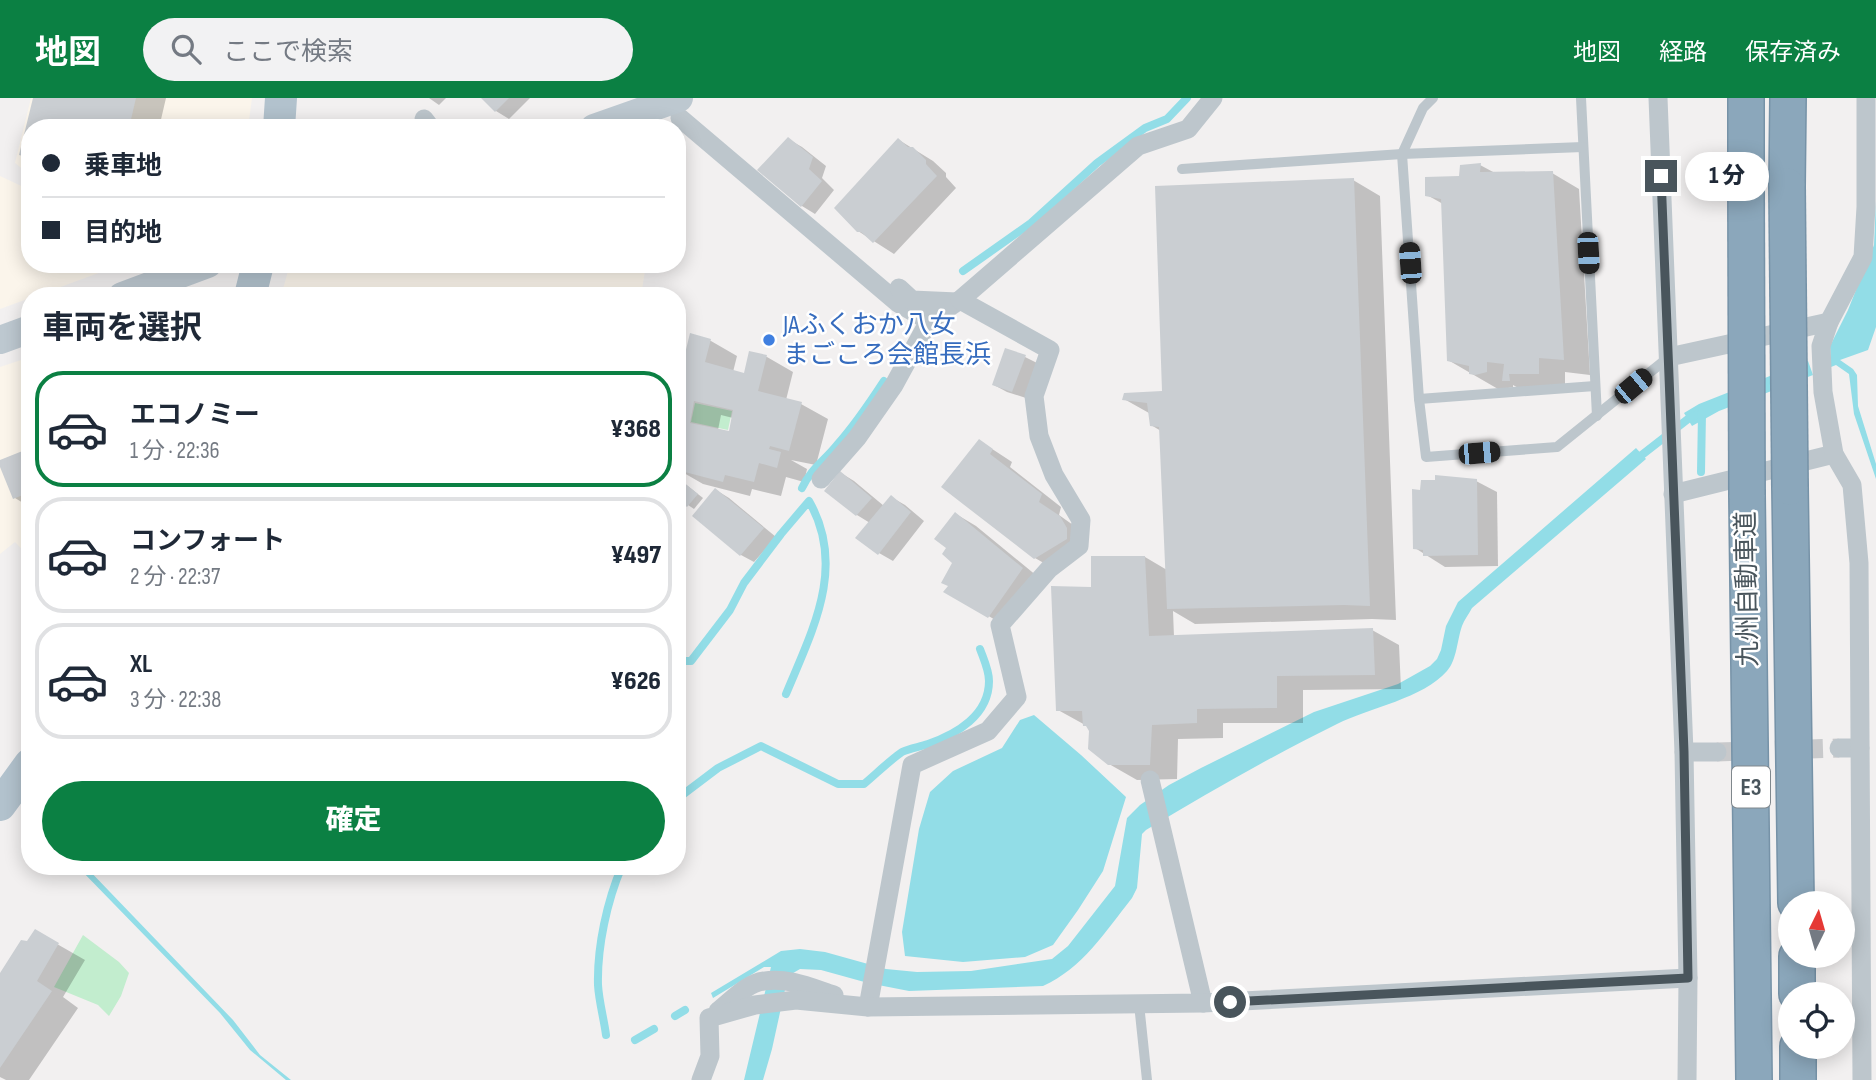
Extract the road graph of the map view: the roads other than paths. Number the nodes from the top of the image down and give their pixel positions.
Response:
1 (281, 98) edge
2 (1213, 98) edge
3 (1433, 98) edge
4 (1581, 98) edge
5 (1658, 98) edge
6 (1746, 98) edge
7 (1788, 98) edge
8 (1866, 98) edge
9 (680, 108) edge
10 (280, 119) edge
11 (633, 119) edge
12 (1583, 147) junction
13 (1402, 155) junction
14 (1182, 169) dead end
15 (866, 260) dead end
16 (184, 273) edge
17 (146, 287) edge
18 (958, 301) junction
19 (929, 321) junction
20 (1829, 322) junction
21 (21, 332) edge
22 (0, 340) edge
23 (1669, 356) junction
24 (1595, 386) junction
25 (1419, 399) junction
26 (1597, 416) junction
27 (1834, 454) junction
28 (821, 479) dead end
29 (1673, 494) junction
30 (1868, 563) edge
31 (1839, 748) tunnel mouth
32 (1860, 748) junction
33 (1684, 752) junction
34 (1717, 752) tunnel mouth
35 (21, 776) edge
36 (1151, 787) dead end
37 (0, 805) edge
38 (1796, 891) edge
39 (1688, 978) junction
40 (1203, 1003) junction
41 (1139, 1004) junction
42 (868, 1007) junction
43 (1798, 1059) edge
44 (701, 1080) edge
45 (1147, 1080) edge
46 (1687, 1080) edge
47 (1754, 1080) edge
48 (1798, 1080) edge
49 (1862, 1080) edge

1 - 10 main road
2 - 18 street
3 - 13 lane
4 - 12 lane
5 - 23 street
6 - 47 highway, 九州自動車道 / E3, bridge
7 - 38 highway, 九州自動車道 / E3, bridge
8 - 20 street
9 - 11 street
9 - 19 street
12 - 13 lane
12 - 24 lane
13 - 14 lane
13 - 25 lane
15 - 18 street
16 - 17 street
18 - 19 street
18 - 42 street
19 - 28 street
20 - 23 street
20 - 27 street
21 - 22 street
23 - 26 lane
23 - 29 street
24 - 25 lane
24 - 26 lane
25 - 26 lane
27 - 29 street
27 - 30 street
29 - 33 street
30 - 32 street
31 - 32 street
32 - 49 street
33 - 34 street
33 - 39 street
35 - 37 main road
36 - 40 street
39 - 40 street
39 - 46 street
40 - 41 street
41 - 42 street
41 - 45 lane
42 - 44 street
43 - 48 highway

